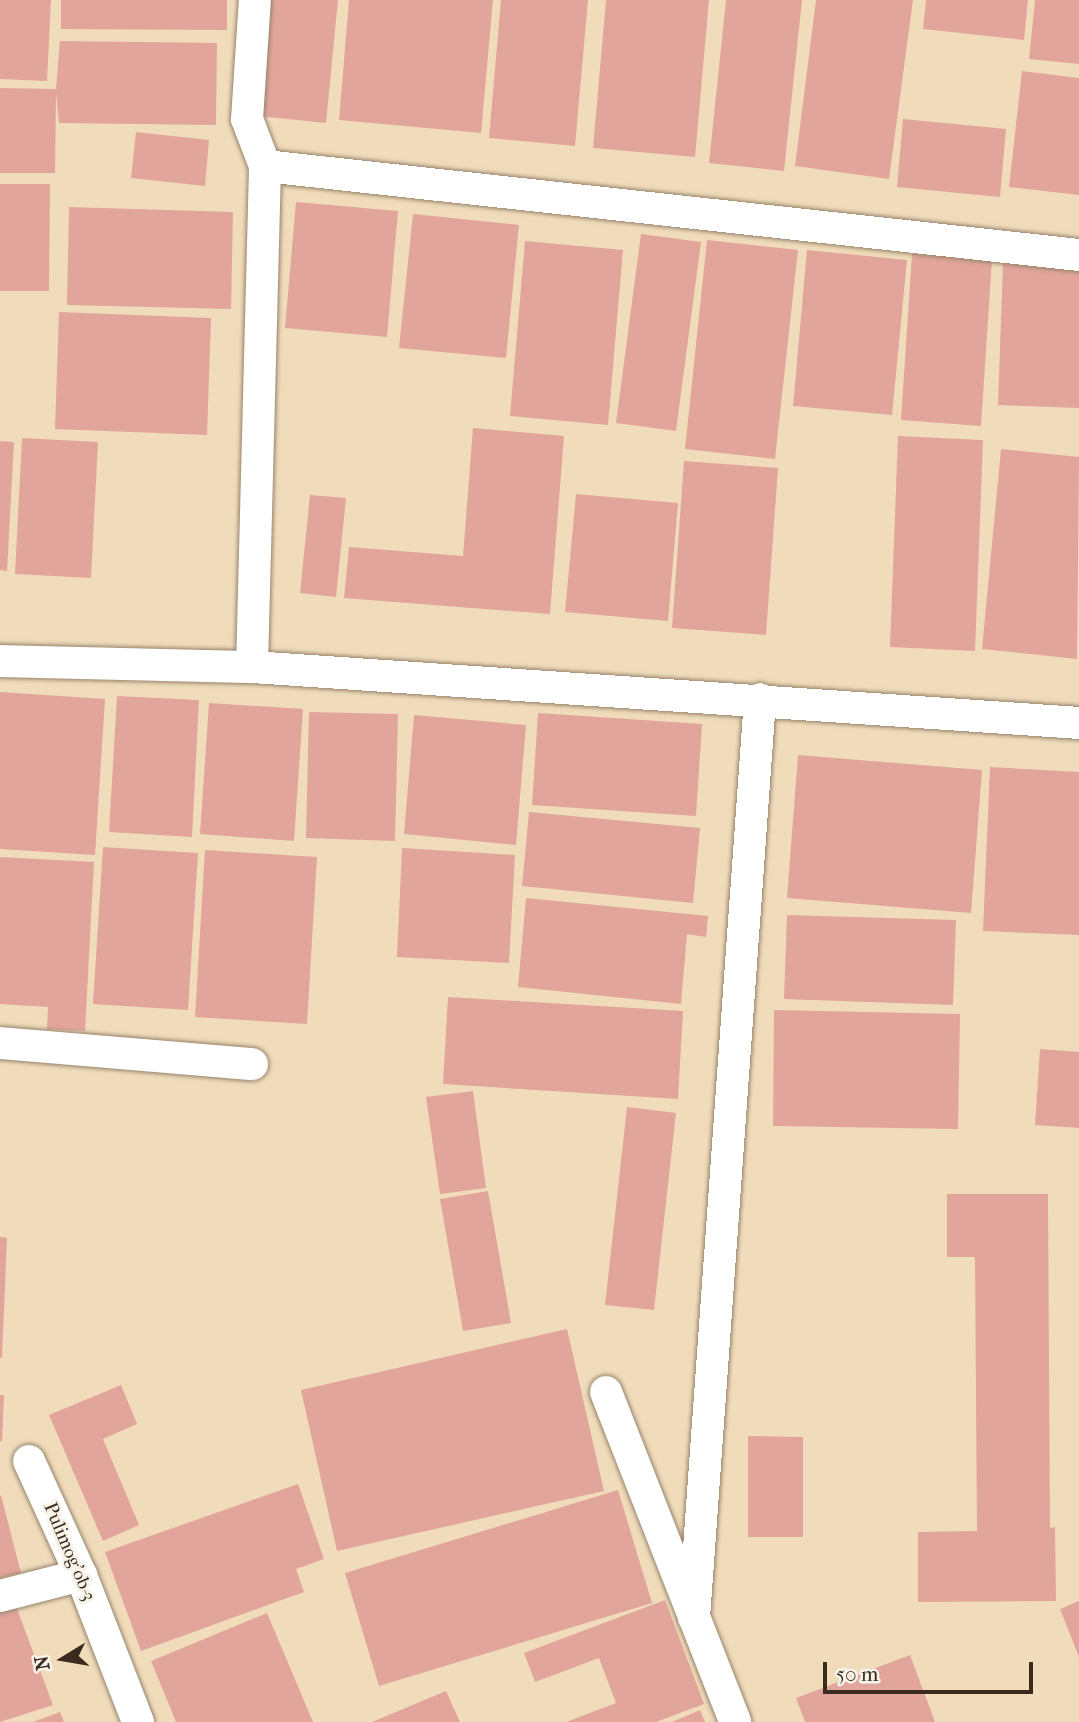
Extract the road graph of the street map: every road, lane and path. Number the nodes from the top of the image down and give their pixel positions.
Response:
1 (256, 0) edge
2 (265, 166) junction
3 (1079, 255) edge
4 (0, 660) edge
5 (252, 667) junction
6 (760, 699) junction
7 (1079, 723) edge
8 (0, 1043) edge
9 (252, 1064) dead end
10 (606, 1392) dead end
11 (29, 1461) dead end
12 (81, 1575) junction
13 (0, 1596) edge
14 (694, 1618) junction
15 (138, 1722) edge
16 (735, 1722) edge

1 - 2 street
2 - 3 street
2 - 5 street
4 - 5 street
5 - 6 street
6 - 7 street
6 - 14 street
8 - 9 street
10 - 14 street
11 - 12 street, Pulimog’ob-3
12 - 13 street
12 - 15 street, Pulimog’ob-3
14 - 16 street

